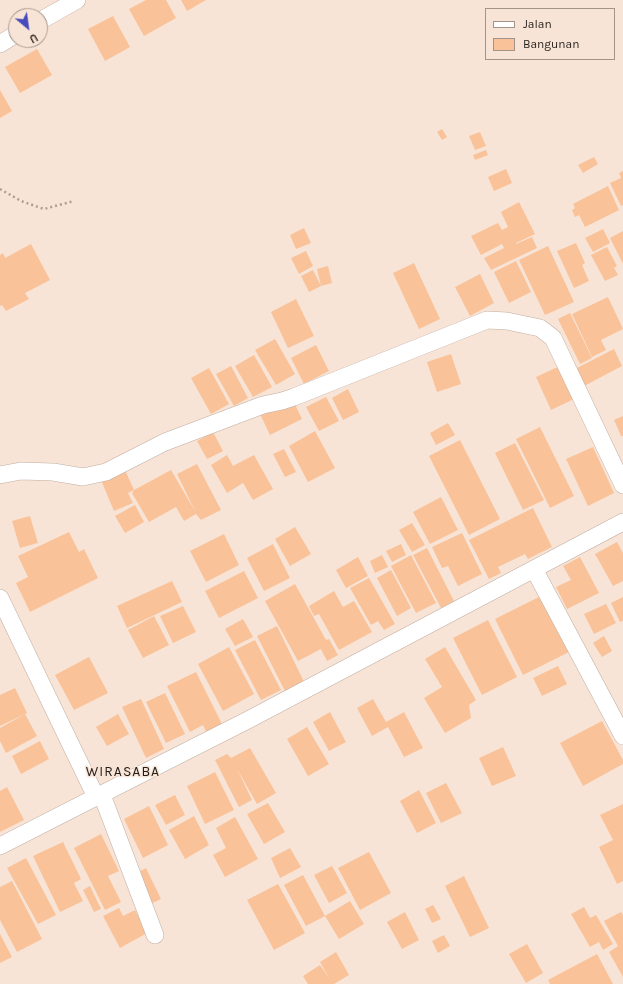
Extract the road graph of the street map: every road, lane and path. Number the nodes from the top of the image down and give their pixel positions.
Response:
1 (77, 0) edge
2 (48, 16) edge
3 (0, 189) edge
4 (74, 201) dead end
5 (0, 475) edge
6 (623, 486) edge
7 (623, 522) edge
8 (534, 569) junction
9 (0, 598) edge
10 (623, 736) edge
11 (99, 796) junction
12 (0, 846) edge
13 (155, 935) dead end

1 - 2 street
3 - 4 path
5 - 6 street
7 - 8 street
8 - 10 street
8 - 11 street
9 - 11 street
11 - 12 street
11 - 13 street

